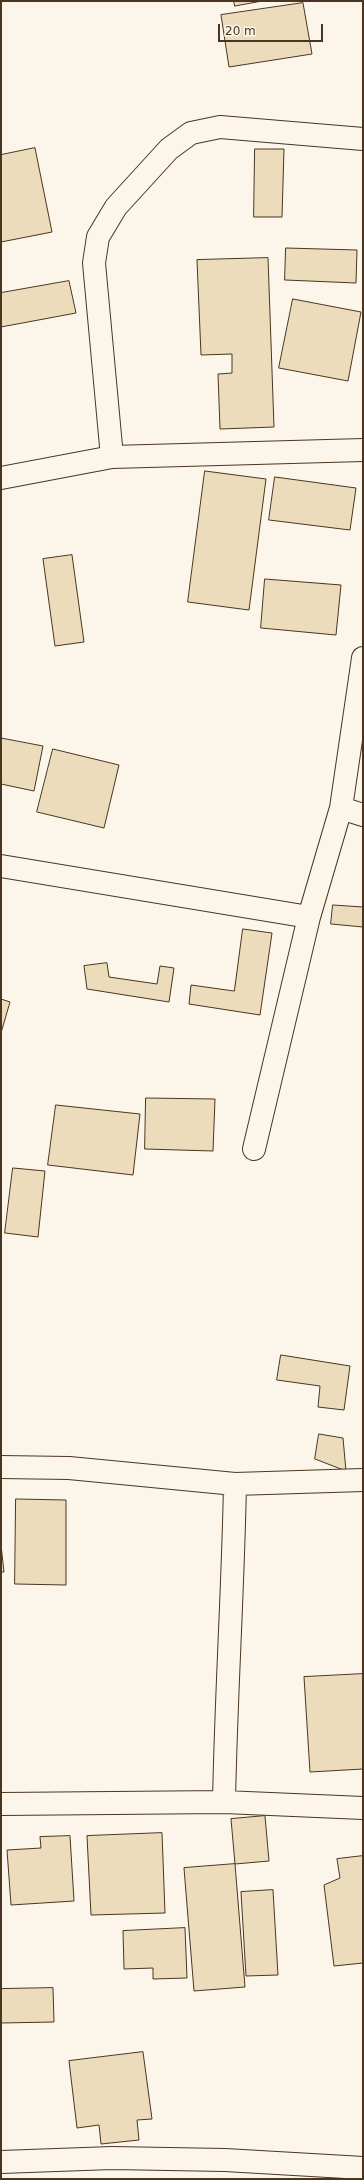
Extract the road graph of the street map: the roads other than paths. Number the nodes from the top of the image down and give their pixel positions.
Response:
1 (363, 139) edge
2 (363, 450) edge
3 (112, 458) junction
4 (1, 478) edge
5 (363, 658) edge
6 (341, 808) junction
7 (363, 815) edge
8 (1, 866) edge
9 (309, 917) junction
10 (254, 1149) dead end
11 (1, 1467) edge
12 (363, 1480) edge
13 (235, 1484) junction
14 (224, 1802) junction
15 (1, 1804) edge
16 (363, 1808) edge
17 (1, 2162) edge
18 (363, 2168) edge

1 - 3 street
2 - 3 street
3 - 4 street
5 - 6 street
6 - 7 street
6 - 9 street
8 - 9 street
9 - 10 street
11 - 13 street
12 - 13 street
13 - 14 street
14 - 15 street
14 - 16 street
17 - 18 street

